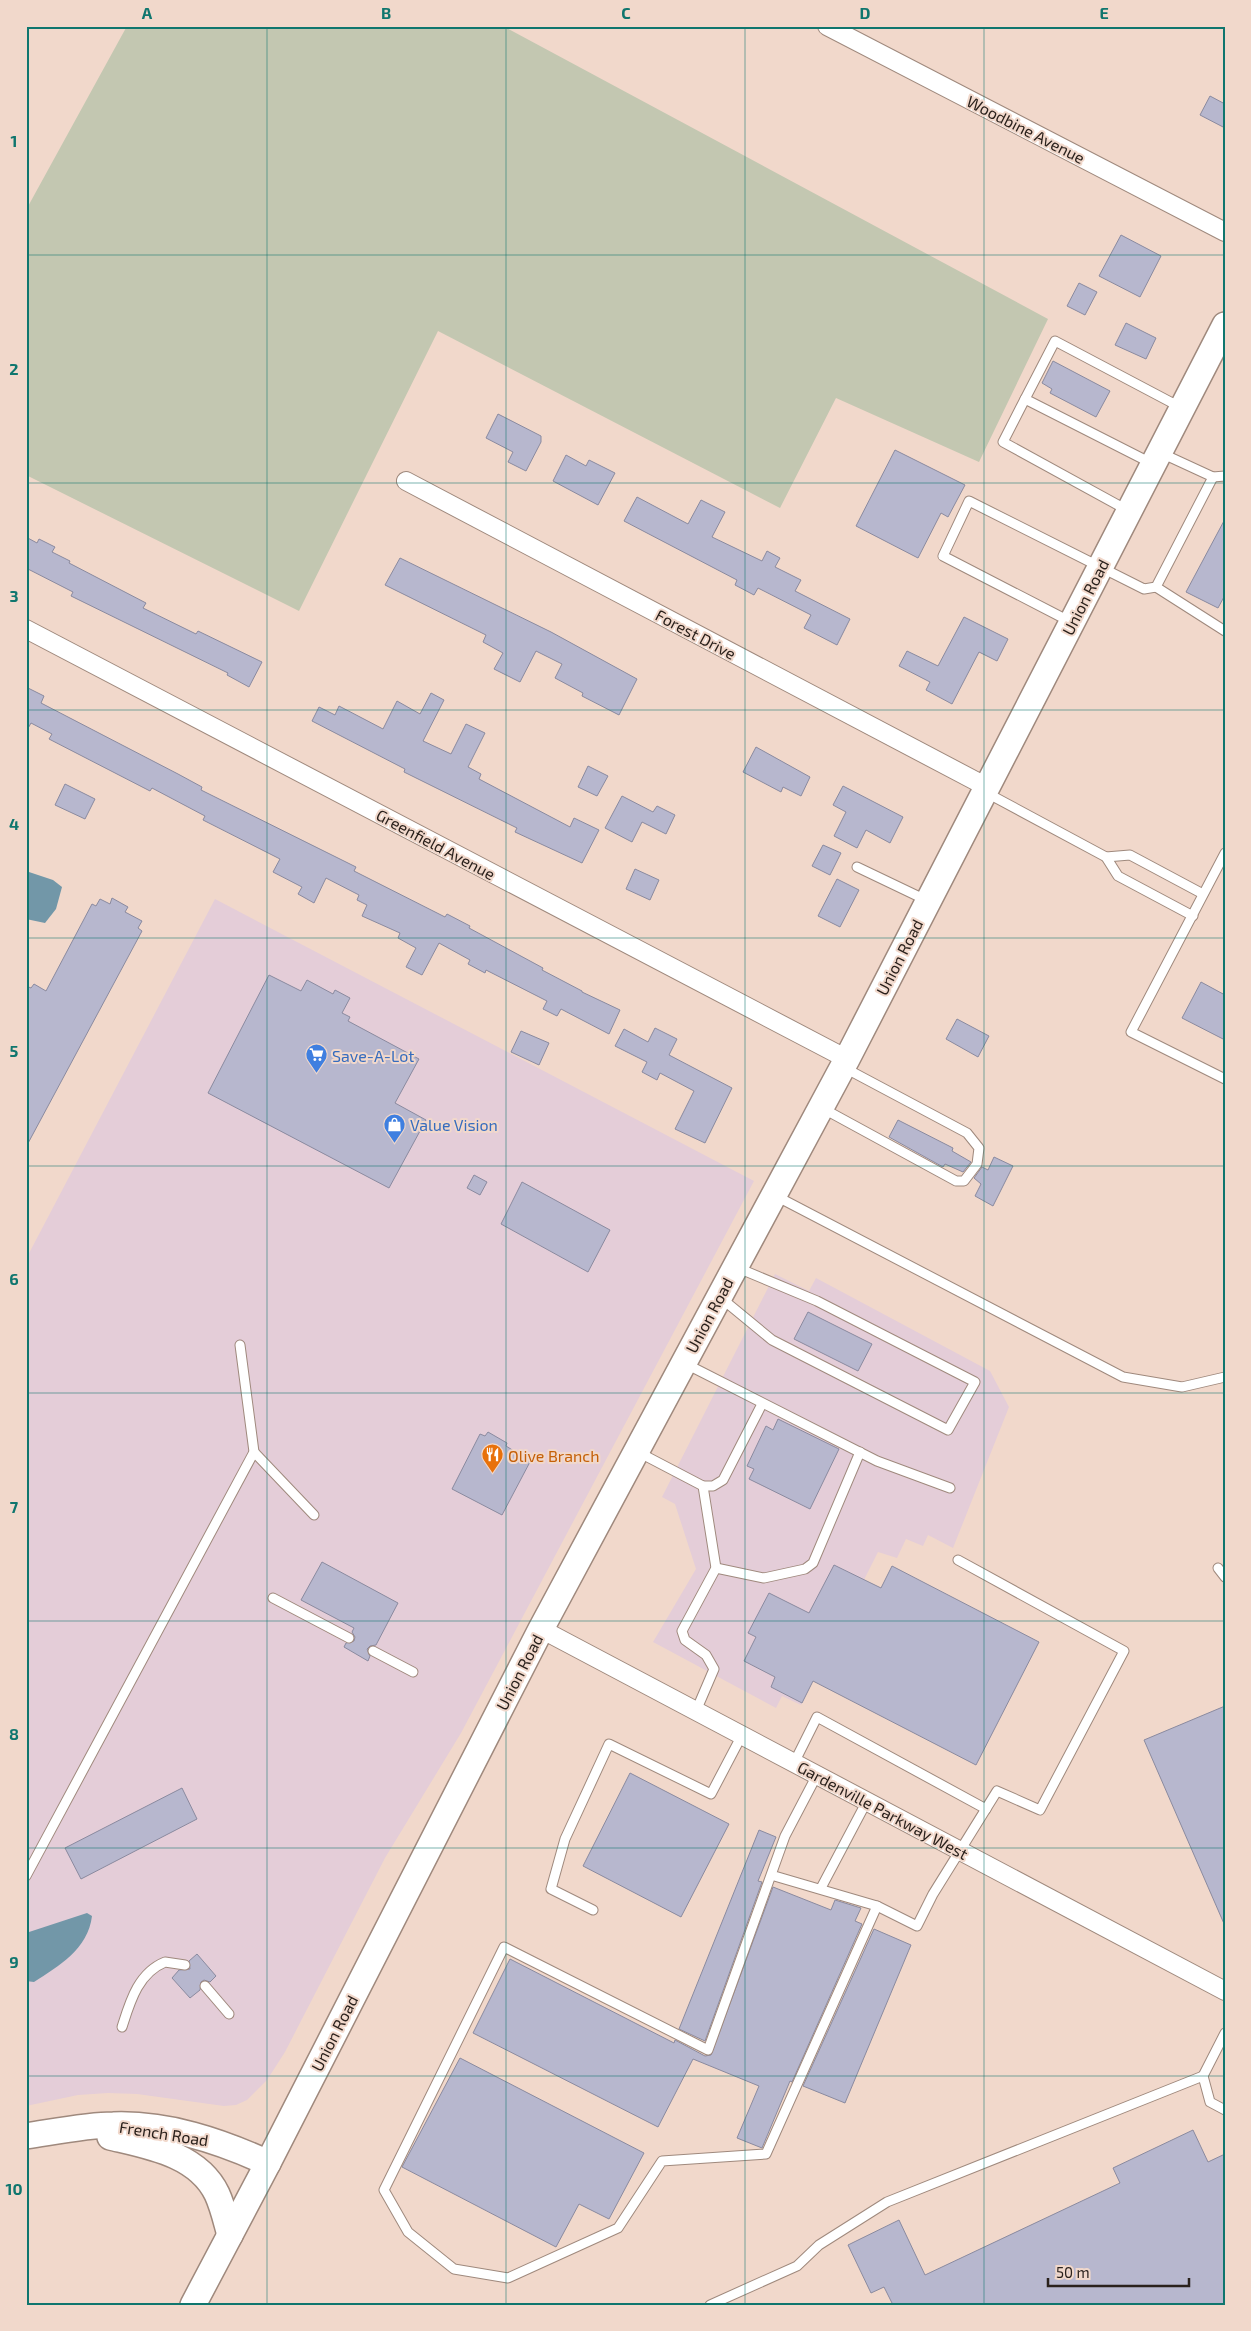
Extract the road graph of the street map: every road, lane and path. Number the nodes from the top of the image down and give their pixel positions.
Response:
1 (827, 26) edge
2 (1225, 232) edge
3 (1225, 325) edge
4 (1025, 399) junction
5 (1182, 408) junction
6 (1156, 458) junction
7 (1225, 476) edge
8 (1213, 477) junction
9 (406, 481) dead end
10 (1130, 511) junction
11 (1100, 567) junction
12 (1156, 587) junction
13 (1072, 623) junction
14 (26, 629) edge
15 (1225, 630) edge
16 (986, 789) junction
17 (1225, 853) edge
18 (1106, 857) junction
19 (857, 867) dead end
20 (1203, 894) junction
21 (928, 901) junction
22 (1192, 916) junction
23 (845, 1063) junction
24 (1225, 1079) edge
25 (822, 1108) junction
26 (774, 1195) junction
27 (735, 1267) junction
28 (719, 1297) junction
29 (240, 1345) dead end
30 (684, 1362) junction
31 (1225, 1377) edge
32 (762, 1404) junction
33 (636, 1451) junction
34 (254, 1452) junction
35 (860, 1452) junction
36 (703, 1486) junction
37 (950, 1488) dead end
38 (314, 1515) dead end
39 (958, 1560) dead end
40 (716, 1568) junction
41 (1218, 1568) dead end
42 (1225, 1577) edge
43 (273, 1598) dead end
44 (541, 1629) junction
45 (349, 1638) dead end
46 (373, 1651) dead end
47 (413, 1672) dead end
48 (696, 1711) junction
49 (742, 1735) junction
50 (794, 1763) junction
51 (817, 1775) junction
52 (867, 1802) junction
53 (986, 1809) junction
54 (960, 1850) junction
55 (771, 1875) junction
56 (26, 1876) edge
57 (822, 1888) junction
58 (877, 1906) junction
59 (593, 1910) dead end
60 (185, 1965) dead end
61 (205, 1986) dead end
62 (1225, 1991) edge
63 (230, 2014) dead end
64 (122, 2027) dead end
65 (1225, 2033) edge
66 (1203, 2076) junction
67 (1225, 2110) edge
68 (78, 2130) junction
69 (26, 2136) edge
70 (268, 2163) junction
71 (230, 2235) junction
72 (193, 2305) edge
73 (710, 2305) edge

1 - 2 street, Woodbine Avenue
3 - 5 main road, Union Road
4 - 5 lane
4 - 6 lane
4 - 10 lane
5 - 6 main road, Union Road
6 - 8 lane
6 - 10 main road, Union Road
7 - 8 lane
8 - 12 lane
9 - 16 street, Forest Drive
10 - 11 main road, Union Road
11 - 12 lane
11 - 13 main road, Union Road
11 - 13 lane
12 - 15 lane
13 - 16 main road, Union Road
14 - 23 street, Greenfield Avenue
16 - 18 lane
16 - 21 main road, Union Road
17 - 20 lane
18 - 20 lane
18 - 22 lane
19 - 21 lane
20 - 22 lane
21 - 23 main road, Union Road
22 - 24 lane
23 - 25 main road, Union Road
23 - 25 lane
25 - 26 main road, Union Road
26 - 27 main road, Union Road
26 - 31 lane
27 - 28 main road, Union Road
27 - 28 lane
28 - 30 main road, Union Road
29 - 34 lane
30 - 32 lane
30 - 33 main road, Union Road
32 - 35 lane
32 - 36 lane
33 - 36 lane
33 - 44 main road, Union Road
34 - 38 lane
34 - 56 lane
35 - 37 lane
35 - 40 lane
36 - 40 lane
39 - 53 lane
40 - 48 lane
41 - 42 lane
43 - 45 lane
44 - 48 street, Gardenville Parkway West
44 - 70 main road, Union Road
46 - 47 lane
48 - 49 street, Gardenville Parkway West
49 - 50 street, Gardenville Parkway West
49 - 59 lane
50 - 51 street, Gardenville Parkway West
50 - 53 lane
51 - 52 street, Gardenville Parkway West
51 - 55 lane
52 - 54 street, Gardenville Parkway West
52 - 57 lane
53 - 54 lane
54 - 58 lane
54 - 62 street, Gardenville Parkway West
55 - 57 lane
55 - 58 lane
57 - 58 lane
60 - 64 lane
61 - 63 lane
65 - 66 lane
66 - 67 lane
66 - 73 lane
68 - 69 main road, French Road
68 - 70 main road, French Road
68 - 71 main road
70 - 71 main road, Union Road
71 - 72 main road, Union Road

